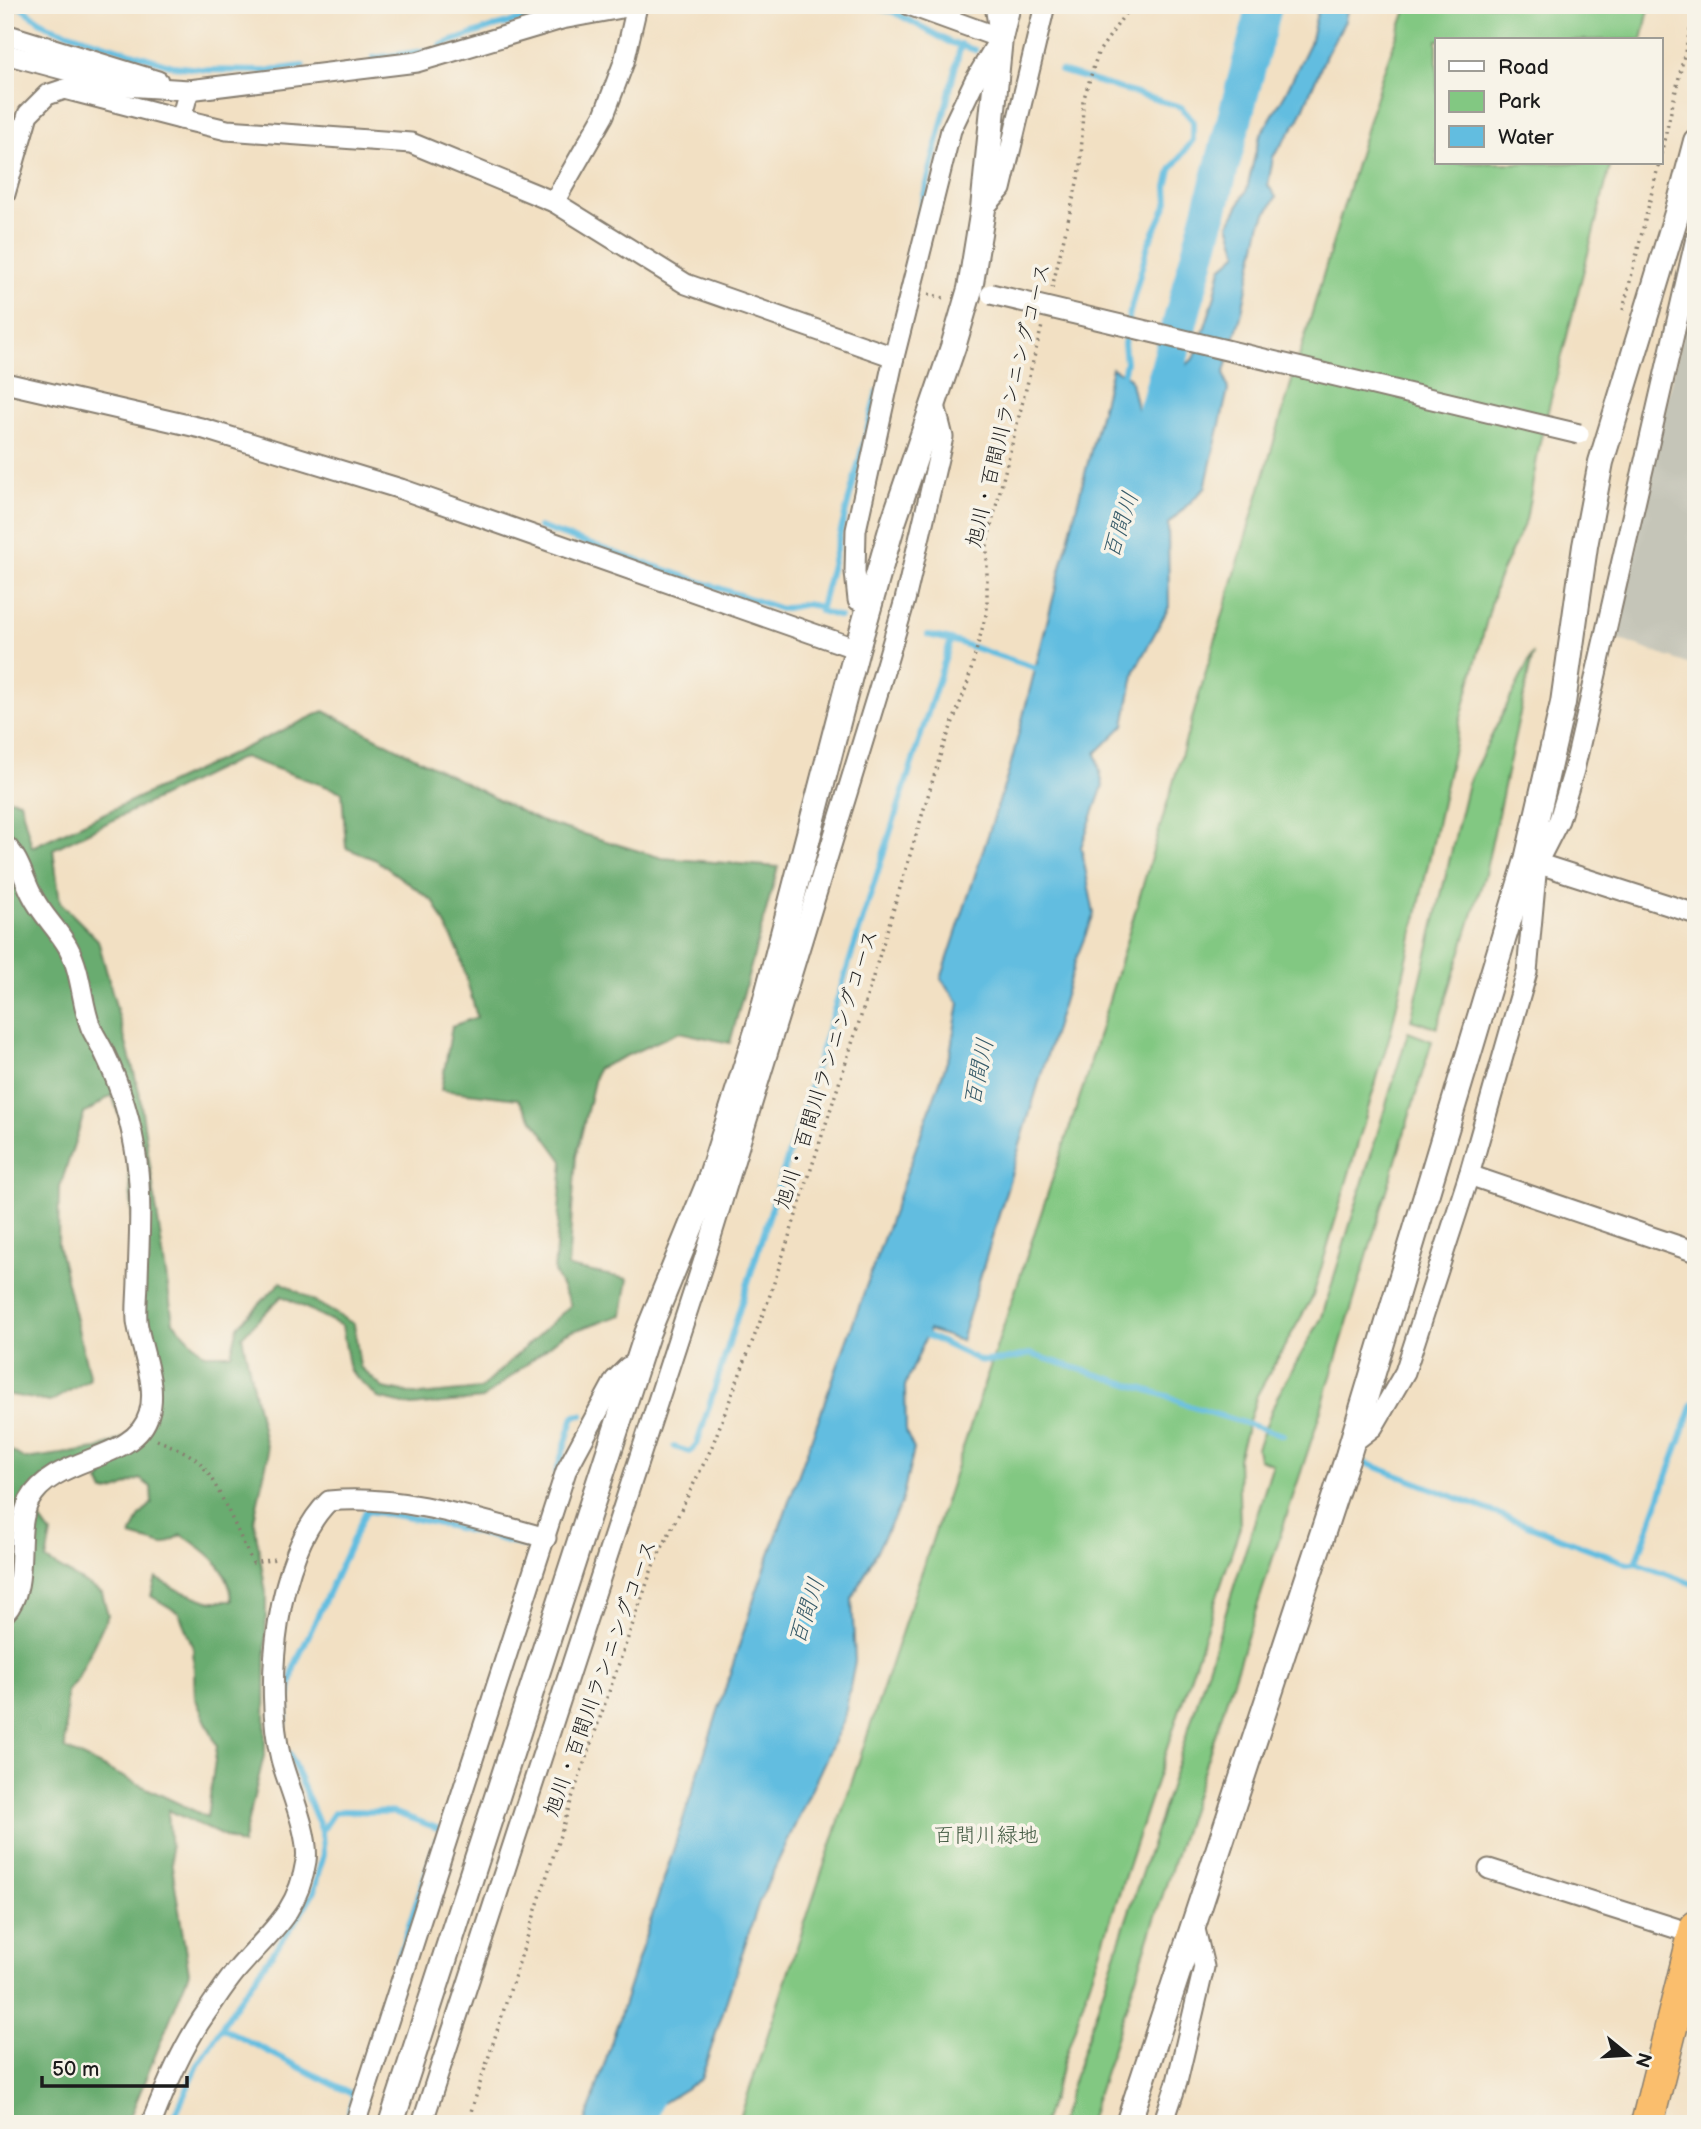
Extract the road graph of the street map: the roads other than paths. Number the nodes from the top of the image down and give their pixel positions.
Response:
1 (909, 5) edge
2 (995, 5) edge
3 (1008, 5) edge
4 (1045, 5) edge
5 (638, 6) edge
6 (5, 34) edge
7 (1000, 38) junction
8 (5, 54) edge
9 (190, 90) junction
10 (181, 119) junction
11 (1696, 141) edge
12 (5, 194) edge
13 (554, 202) junction
14 (983, 209) junction
15 (1696, 237) edge
16 (980, 291) junction
17 (888, 354) junction
18 (5, 383) edge
19 (934, 401) junction
20 (1606, 442) junction
21 (871, 604) junction
22 (857, 649) junction
23 (5, 845) edge
24 (1532, 862) junction
25 (1696, 914) edge
26 (1469, 1175) junction
27 (1696, 1252) edge
28 (638, 1362) junction
29 (1351, 1444) junction
30 (539, 1536) junction
31 (5, 1613) edge
32 (1489, 1869) dead end
33 (1194, 1925) junction
34 (1695, 1932) edge
35 (151, 2124) edge
36 (355, 2124) edge
37 (391, 2124) edge
38 (422, 2124) edge
39 (1128, 2124) edge
40 (1163, 2124) edge
41 (1647, 2124) edge

1 - 7 street
2 - 7 street
3 - 7 street
4 - 14 street
5 - 9 street
5 - 13 street
6 - 9 street
7 - 14 street
7 - 17 street
8 - 9 street
9 - 10 street
10 - 12 street
10 - 13 street
11 - 20 street
13 - 17 street
14 - 16 street
15 - 24 street
16 - 19 street
16 - 20 street, bridge
17 - 21 street
18 - 22 street
19 - 21 street
19 - 38 street
20 - 24 street
21 - 22 street
22 - 28 street
23 - 31 street
24 - 25 street
24 - 26 street
24 - 29 street
26 - 27 street
26 - 29 street
28 - 30 street
28 - 37 street
29 - 33 street
30 - 35 street
30 - 36 street
32 - 34 street
33 - 39 street
33 - 40 street
34 - 41 highway

